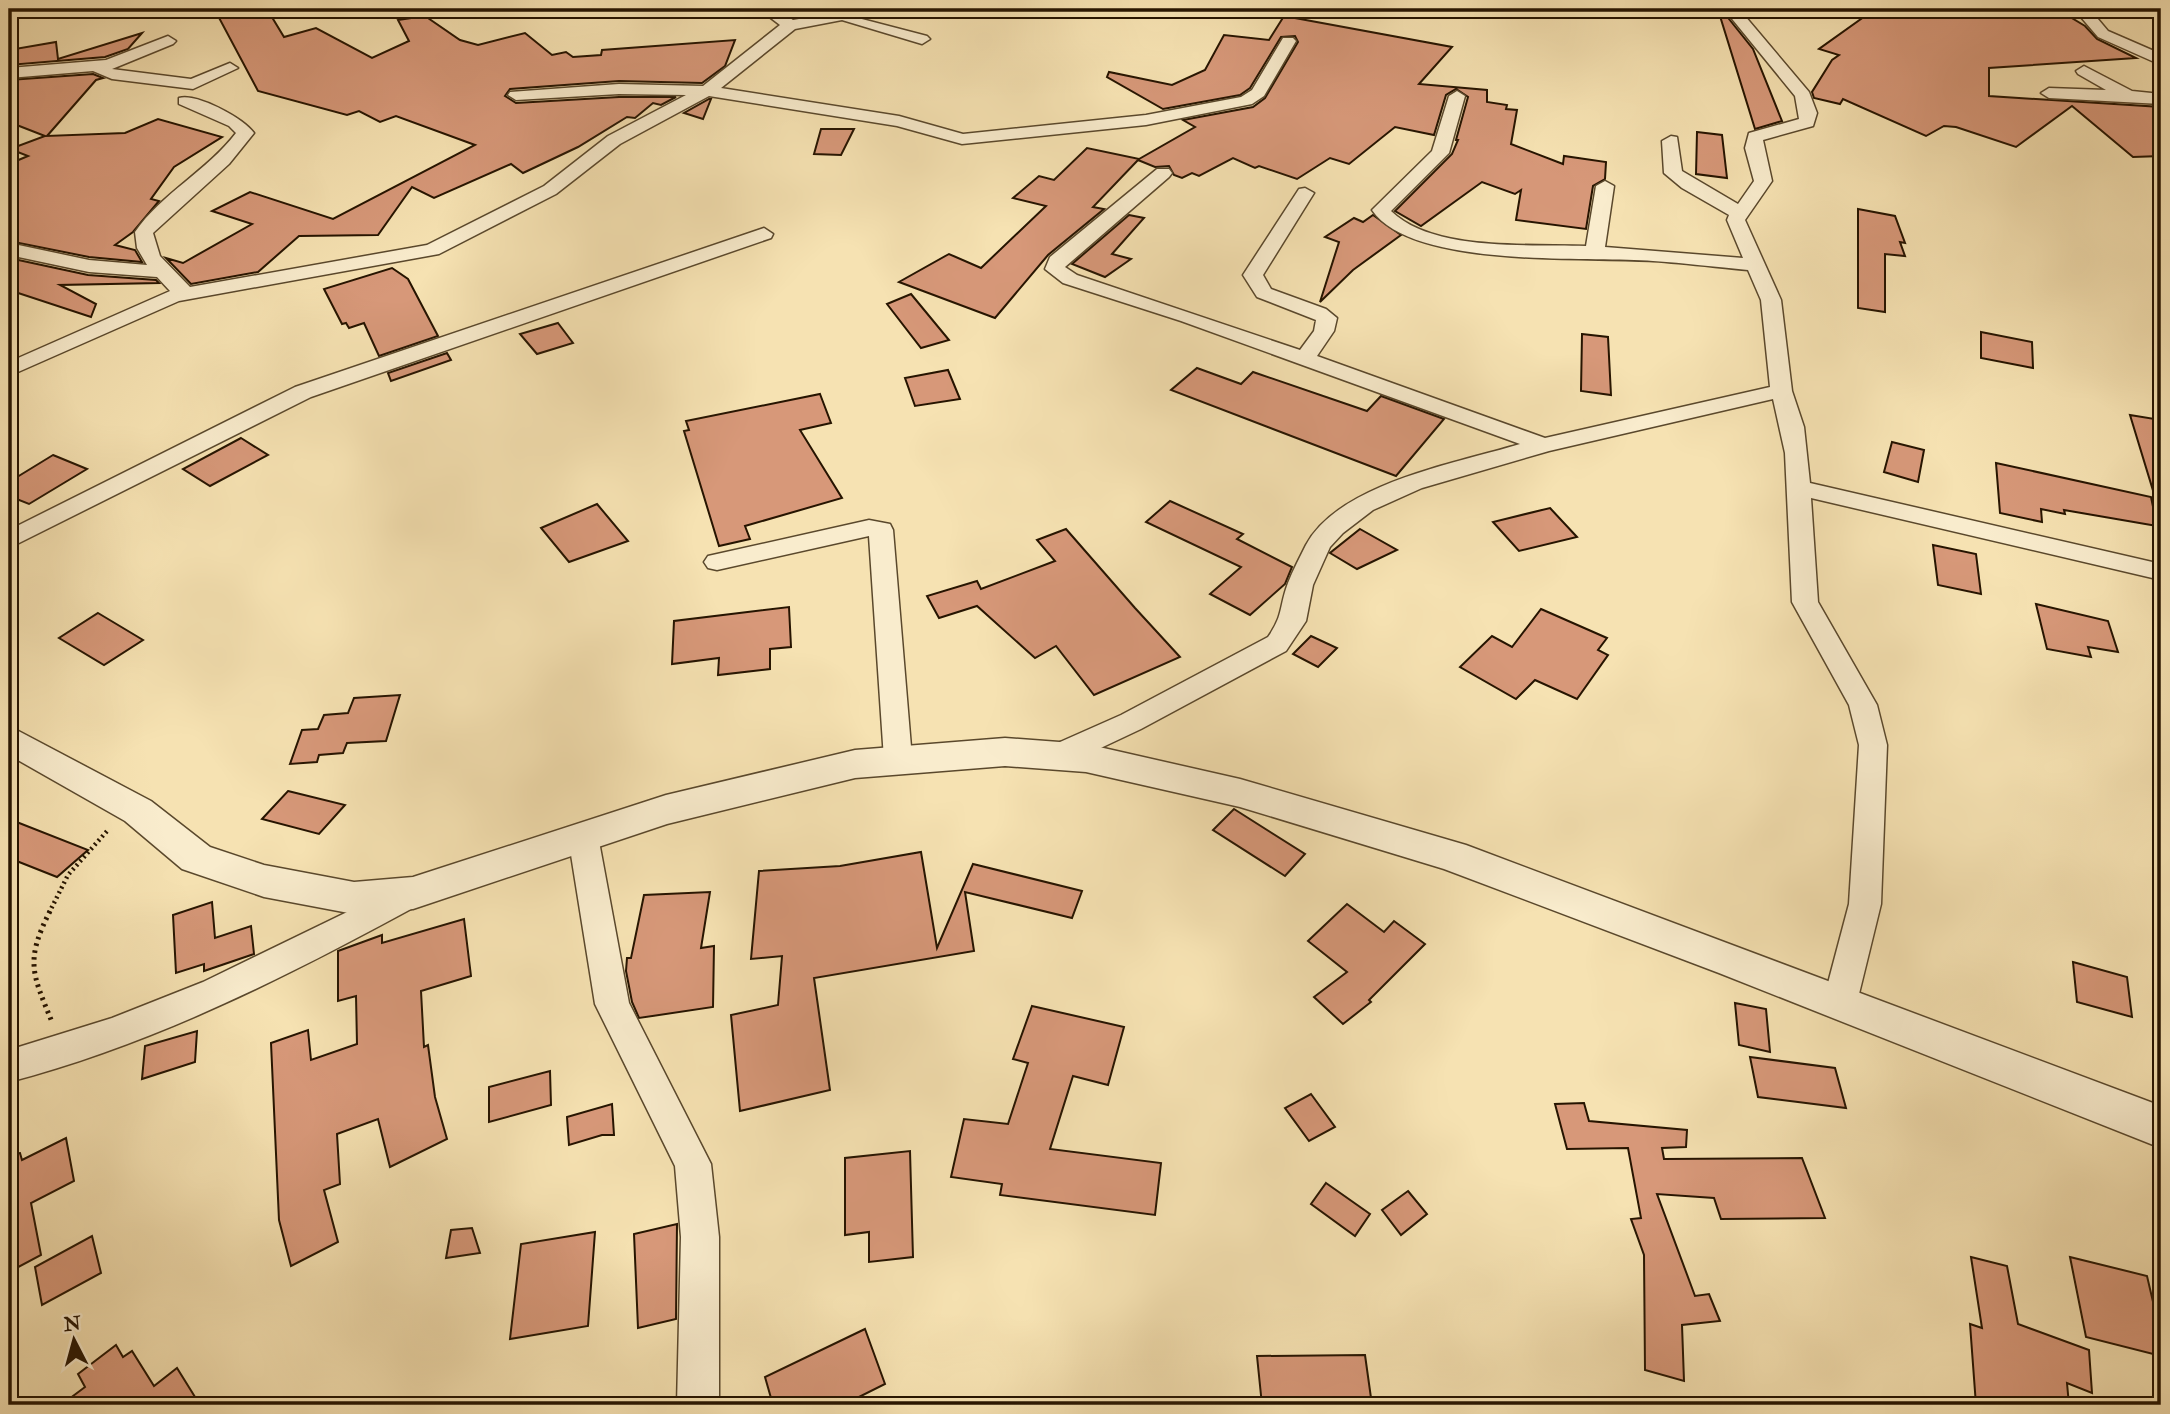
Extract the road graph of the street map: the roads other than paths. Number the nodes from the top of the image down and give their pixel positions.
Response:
1 (766, 9) edge
2 (882, 9) edge
3 (1731, 9) edge
4 (2081, 9) edge
5 (2096, 9) edge
6 (2161, 13) edge
7 (833, 18) junction
8 (790, 25) junction
9 (922, 39) dead end
10 (168, 41) dead end
11 (1288, 41) dead end
12 (2161, 60) edge
13 (104, 66) junction
14 (230, 68) dead end
15 (2084, 71) dead end
16 (9, 73) edge
17 (706, 91) junction
18 (2049, 93) dead end
19 (516, 95) dead end
20 (1457, 96) dead end
21 (2128, 96) junction
22 (2161, 99) edge
23 (185, 101) dead end
24 (1671, 141) dead end
25 (1163, 173) dead end
26 (1605, 186) dead end
27 (1304, 193) dead end
28 (1738, 214) junction
29 (764, 234) dead end
30 (9, 249) edge
31 (1595, 251) junction
32 (1756, 265) junction
33 (164, 272) junction
34 (184, 293) junction
35 (1304, 359) junction
36 (9, 370) edge
37 (1781, 391) junction
38 (1543, 445) junction
39 (1800, 488) junction
40 (9, 540) edge
41 (717, 562) dead end
42 (2161, 572) edge
43 (9, 738) edge
44 (1061, 754) junction
45 (898, 760) junction
46 (583, 836) junction
47 (413, 893) junction
48 (1840, 1002) junction
49 (9, 1066) edge
50 (2161, 1127) edge
51 (698, 1405) edge

1 - 8 street
2 - 7 street
3 - 28 street
4 - 12 street
5 - 6 street
7 - 8 street
7 - 9 street
8 - 17 street
10 - 13 street
11 - 17 street
13 - 14 street
13 - 16 street
15 - 21 street
17 - 19 street
17 - 34 street
18 - 21 street
20 - 31 street
21 - 22 street
23 - 33 street
24 - 28 street
25 - 35 street
26 - 31 street
27 - 35 street
28 - 32 street
29 - 40 street
30 - 33 street
31 - 32 street
32 - 37 street
33 - 34 street
34 - 36 street
35 - 38 street
37 - 38 street
37 - 39 street
38 - 44 street
39 - 42 street
39 - 48 street
41 - 45 street
43 - 47 street
44 - 45 street
44 - 48 street
45 - 46 street
46 - 47 street
46 - 51 street
47 - 49 street
48 - 50 street

